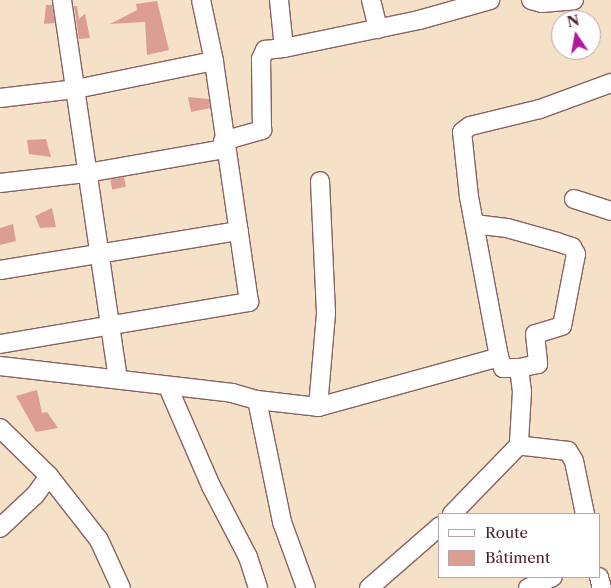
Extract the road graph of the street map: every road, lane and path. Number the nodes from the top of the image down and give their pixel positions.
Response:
1 (62, 0) edge
2 (201, 0) edge
3 (279, 0) edge
4 (371, 0) edge
5 (490, 0) edge
6 (531, 0) edge
7 (574, 0) edge
8 (449, 6) edge
9 (378, 30) junction
10 (284, 48) junction
11 (214, 61) junction
12 (611, 83) edge
13 (76, 89) junction
14 (0, 98) edge
15 (224, 145) junction
16 (87, 173) junction
17 (320, 181) dead end
18 (0, 183) edge
19 (574, 199) dead end
20 (611, 211) edge
21 (474, 224) junction
22 (239, 231) junction
23 (100, 255) junction
24 (0, 270) edge
25 (109, 325) junction
26 (0, 344) edge
27 (499, 357) junction
28 (0, 366) edge
29 (519, 368) junction
30 (118, 378) junction
31 (168, 387) junction
32 (257, 400) junction
33 (318, 407) junction
34 (0, 428) edge
35 (520, 444) junction
36 (48, 476) junction
37 (453, 513) edge
38 (585, 513) edge
39 (0, 528) edge
40 (438, 528) edge
41 (551, 578) edge
42 (121, 588) edge
43 (258, 588) edge
44 (306, 588) edge
45 (369, 588) edge
46 (528, 588) edge

1 - 13 street
2 - 11 street
3 - 10 street
4 - 9 street
5 - 8 street
6 - 7 street
8 - 9 street
9 - 10 street
10 - 15 street
11 - 13 street
11 - 15 street
12 - 21 street
13 - 14 street
13 - 16 street
15 - 16 street
15 - 22 street
16 - 18 street
16 - 23 street
17 - 33 street
19 - 20 street
21 - 27 street
21 - 29 street
22 - 23 street
22 - 25 street
23 - 24 street
23 - 25 street
25 - 26 street
25 - 30 street
27 - 29 street
27 - 33 street
28 - 30 street
29 - 35 street
30 - 31 street
31 - 32 street
31 - 43 street
32 - 33 street
32 - 44 street
34 - 36 street
35 - 37 street
35 - 38 street
36 - 39 street
36 - 42 street
40 - 45 street
41 - 46 street

